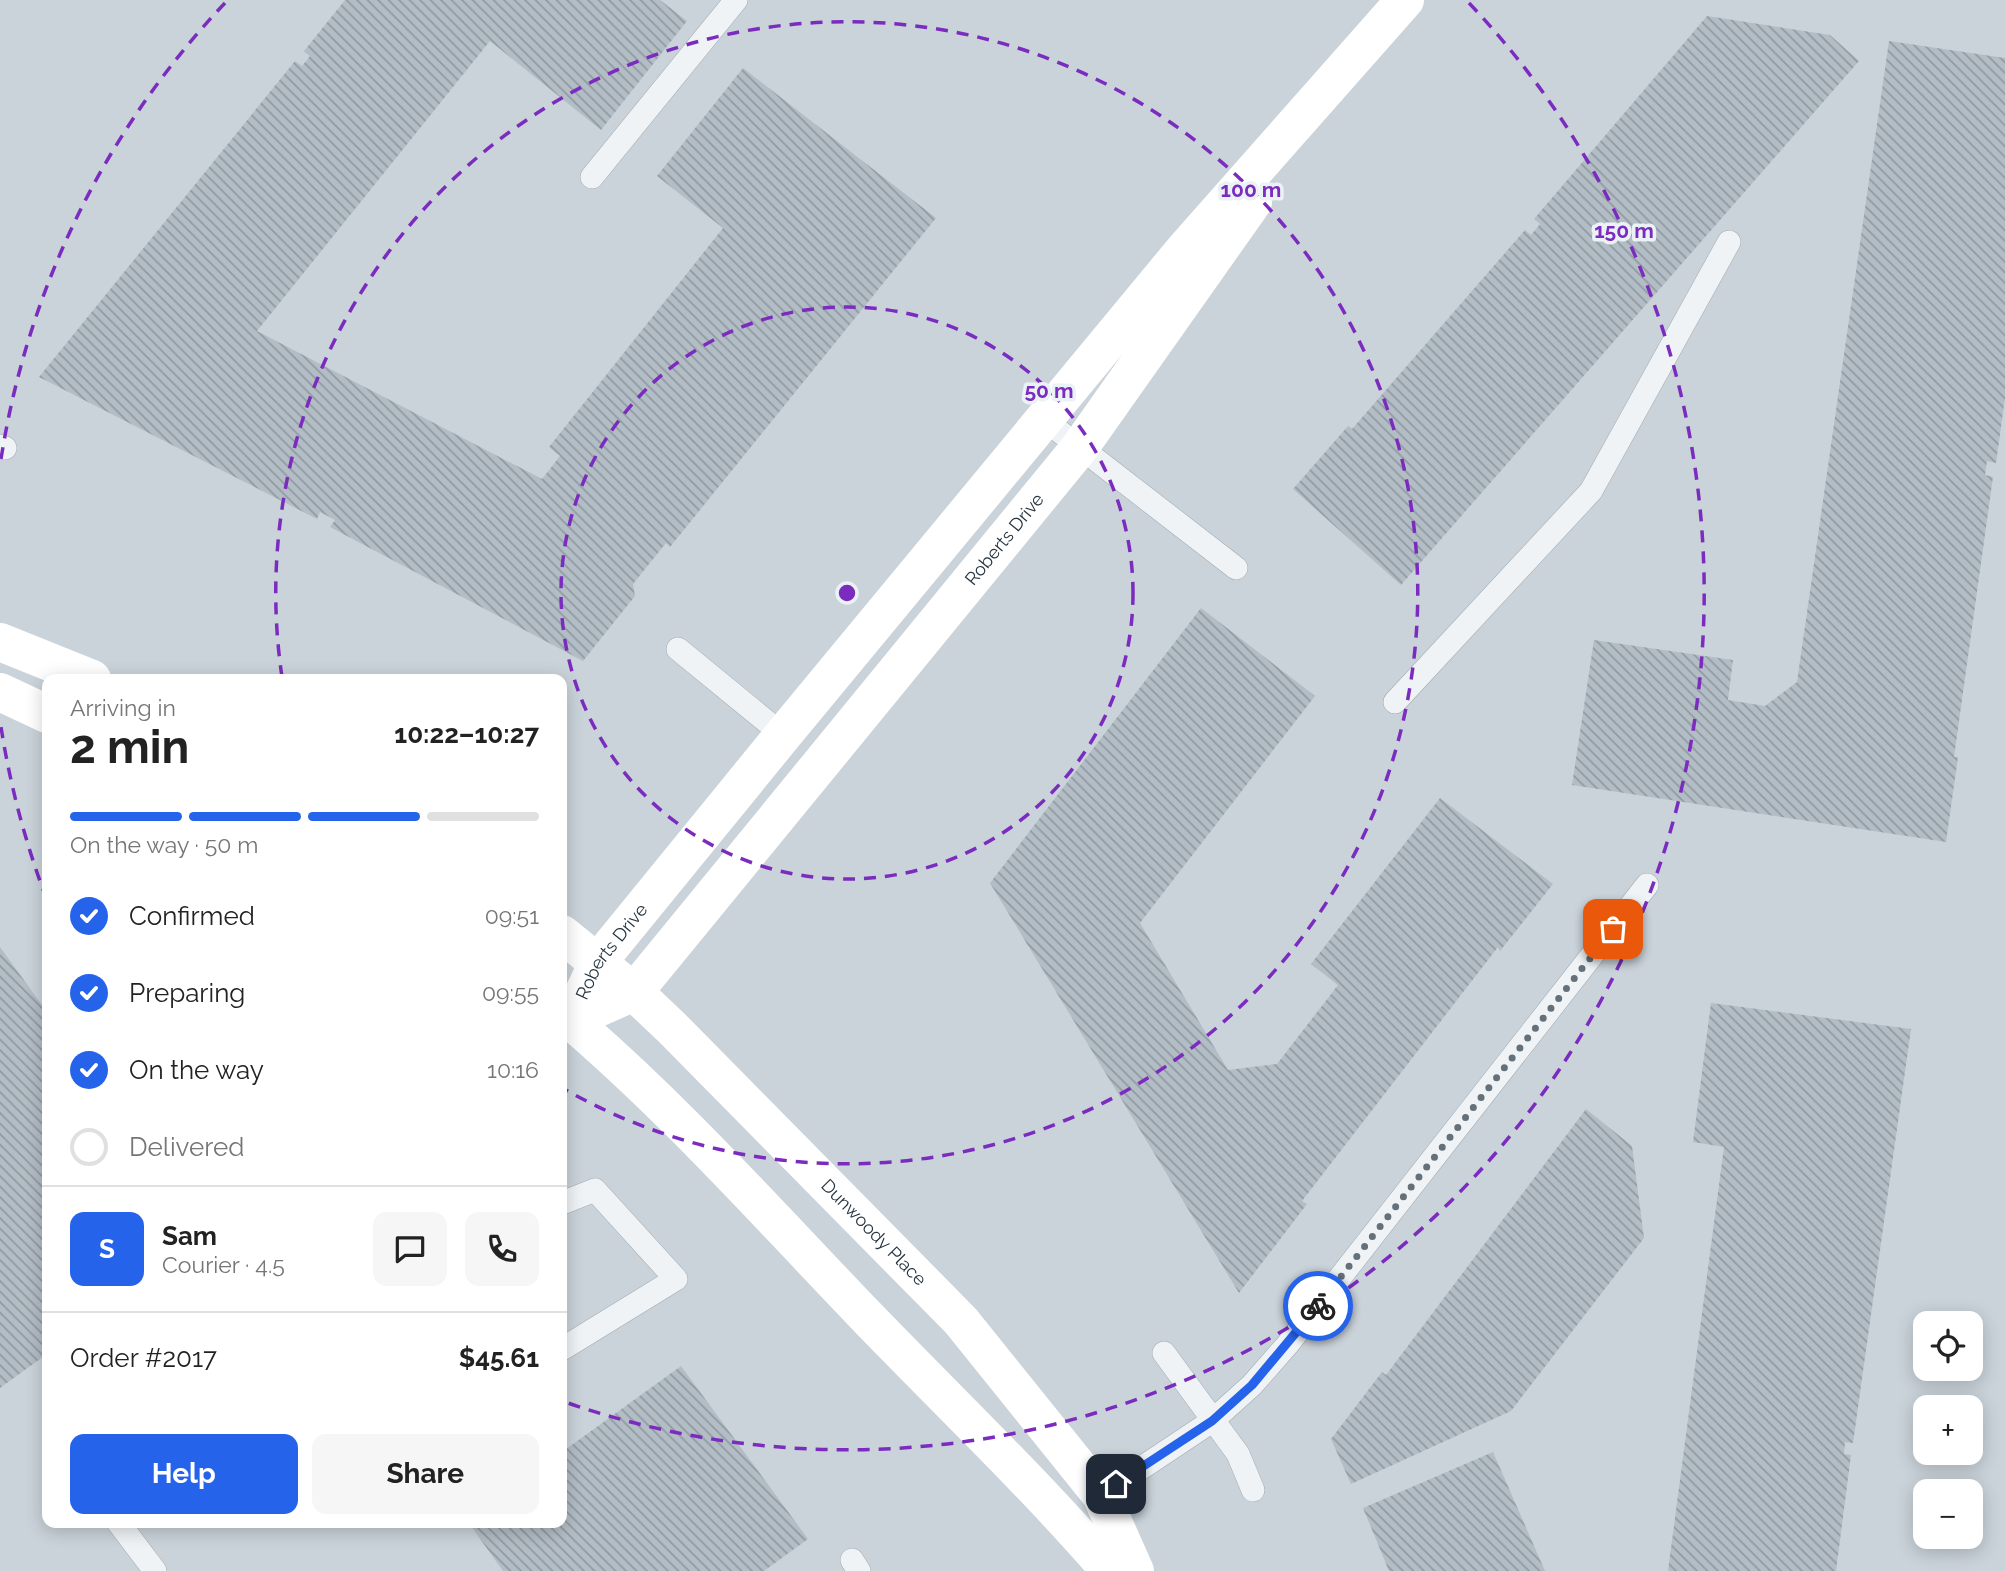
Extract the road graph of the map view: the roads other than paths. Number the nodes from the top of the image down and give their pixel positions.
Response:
1 (736, 0) edge
2 (1405, 0) edge
3 (1326, 93) junction
4 (592, 177) dead end
5 (1729, 242) dead end
6 (1046, 421) junction
7 (1080, 447) junction
8 (1236, 568) dead end
9 (0, 642) edge
10 (678, 649) dead end
11 (80, 674) edge
12 (0, 692) edge
13 (1395, 702) dead end
14 (42, 712) edge
15 (783, 735) junction
16 (1647, 885) dead end
17 (567, 938) edge
18 (598, 962) junction
19 (634, 992) junction
20 (567, 1016) edge
21 (567, 1019) edge
22 (567, 1022) edge
23 (567, 1201) edge
24 (567, 1346) edge
25 (1164, 1353) dead end
26 (1212, 1421) junction
27 (1253, 1490) dead end
28 (1101, 1495) junction
29 (123, 1528) edge
30 (155, 1571) edge
31 (1110, 1571) edge
32 (1135, 1571) edge

1 - 4 lane
2 - 3 street, Roberts Drive
3 - 6 street, Roberts Drive
3 - 7 street, Roberts Drive
5 - 13 lane
6 - 7 lane
6 - 15 street, Roberts Drive
7 - 8 lane
7 - 19 street, Roberts Drive
9 - 11 street
10 - 15 lane
12 - 14 street
15 - 18 street, Roberts Drive
16 - 26 lane
17 - 18 street, Dunwoody Place
18 - 19 street, Dunwoody Place
18 - 20 street, Roberts Drive
19 - 21 street, Roberts Drive
19 - 28 street, Dunwoody Place
22 - 31 street
23 - 24 lane
25 - 26 lane
26 - 27 lane
26 - 28 lane
28 - 32 street, Dunwoody Place
29 - 30 lane

